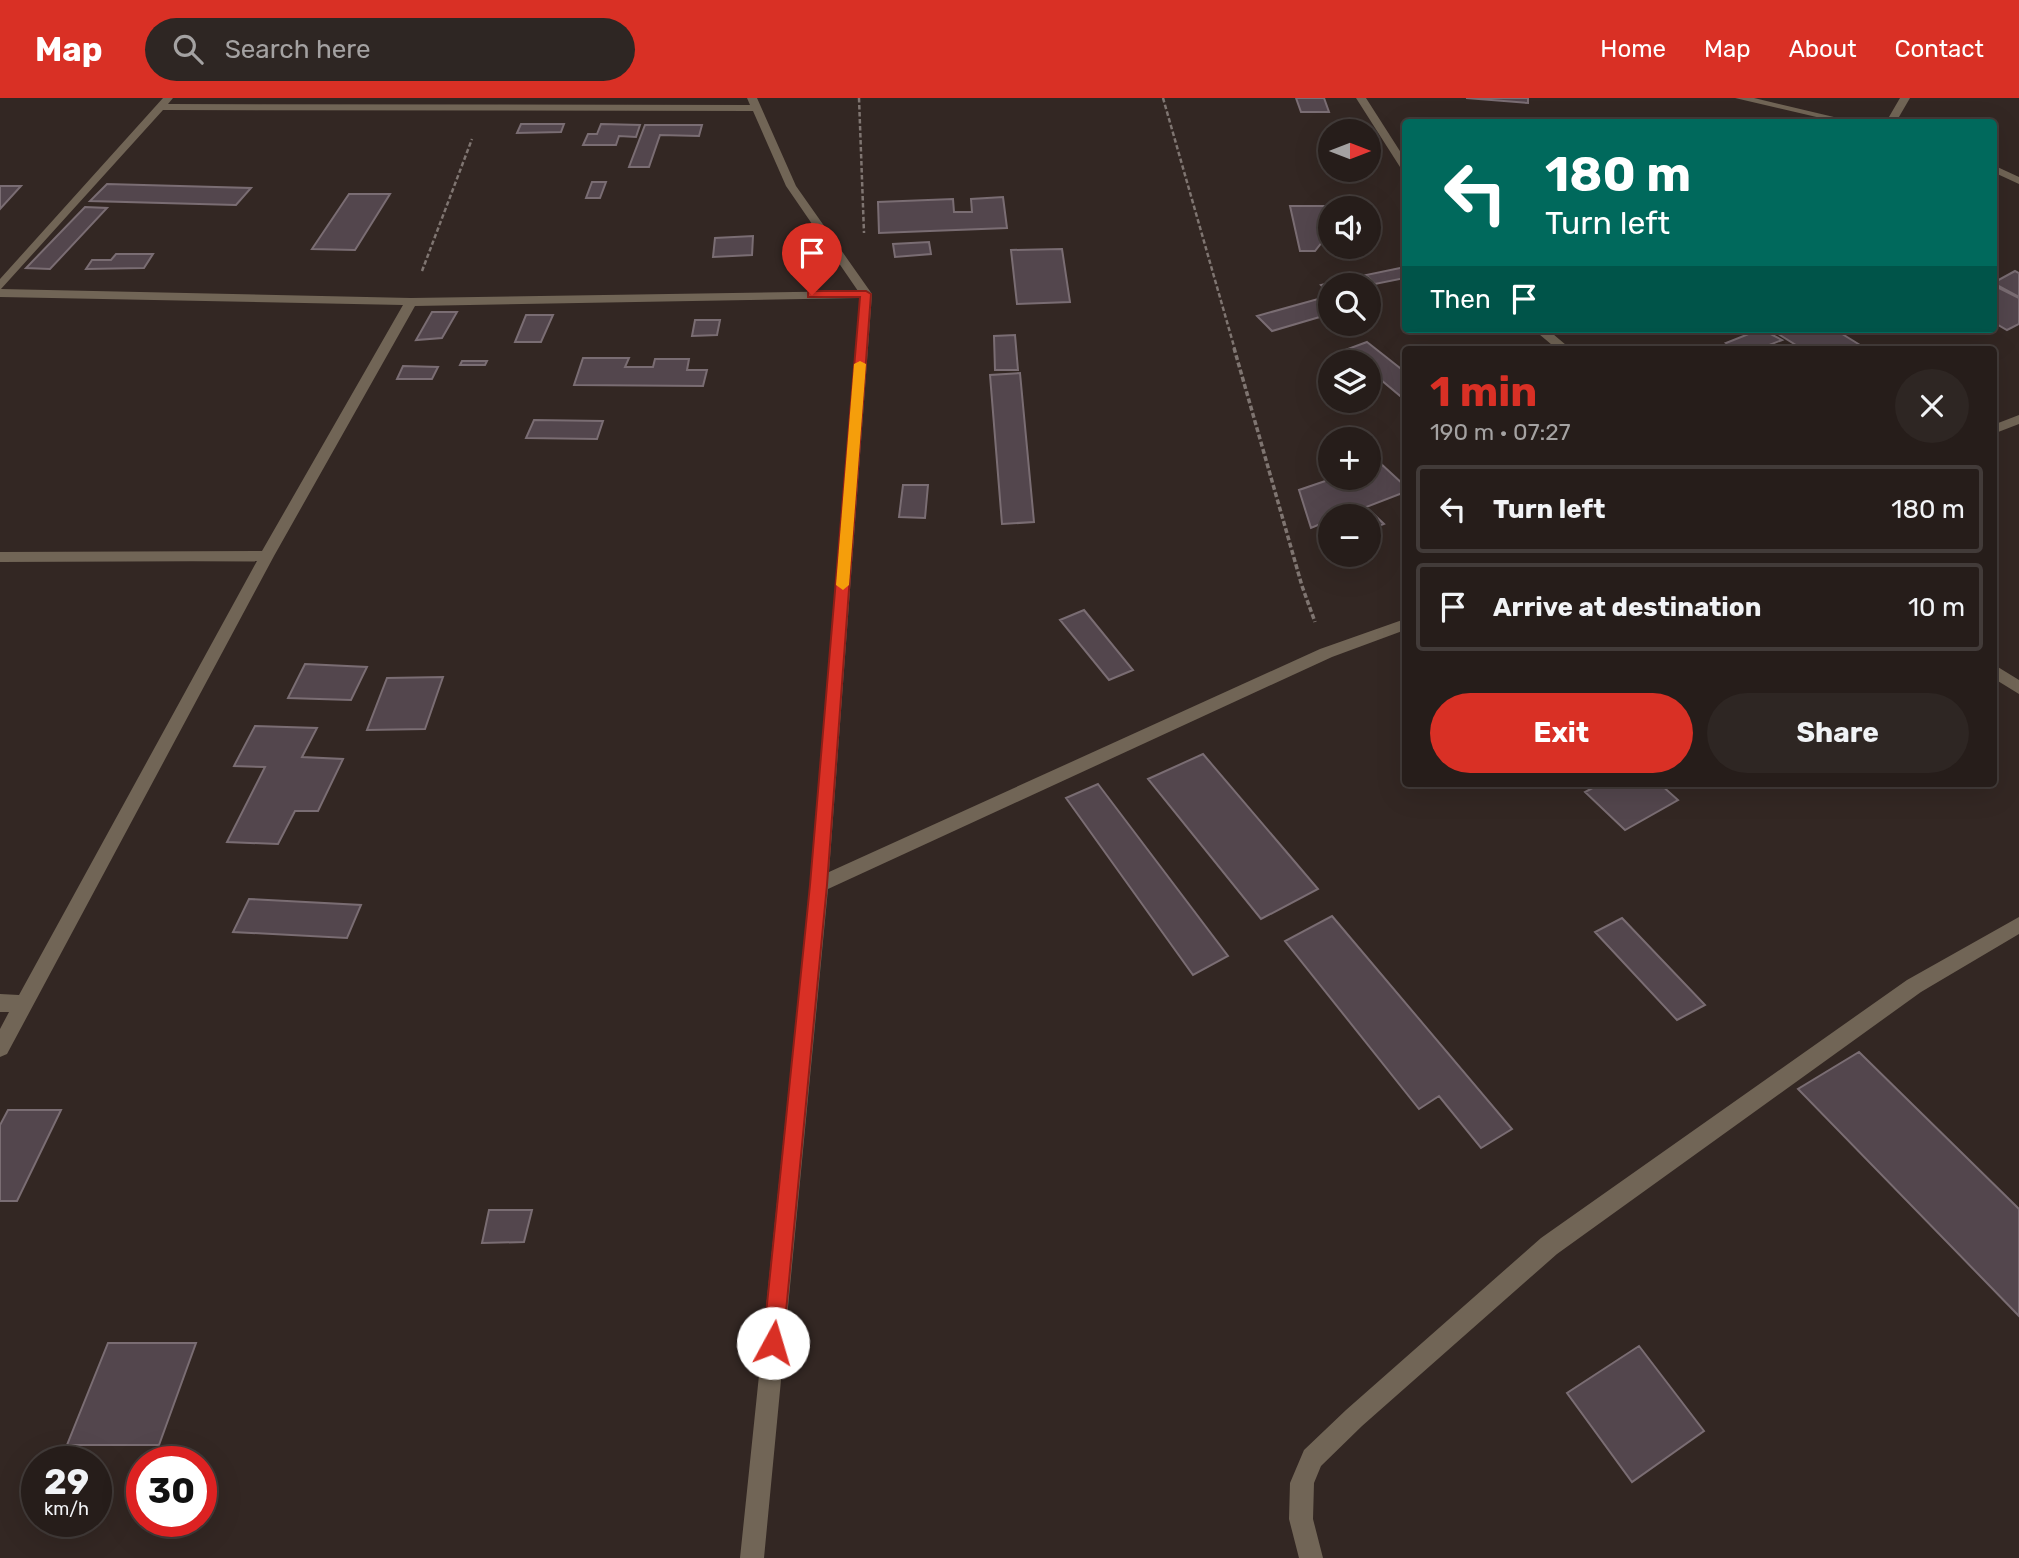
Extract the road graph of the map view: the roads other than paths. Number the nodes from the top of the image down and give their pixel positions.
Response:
1 (1361, 98) edge
2 (1740, 98) edge
3 (1905, 98) edge
4 (165, 103) edge
5 (753, 103) edge
6 (1836, 119) edge
7 (1893, 119) edge
8 (1402, 162) edge
9 (1997, 163) edge
10 (1997, 170) edge
11 (2019, 170) edge
12 (2019, 181) edge
13 (0, 286) edge
14 (0, 293) edge
15 (866, 294) junction
16 (411, 302) junction
17 (1544, 333) edge
18 (1561, 346) edge
19 (2019, 419) edge
20 (1997, 428) edge
21 (267, 556) junction
22 (0, 557) edge
23 (1402, 625) edge
24 (1997, 673) edge
25 (2019, 688) edge
26 (818, 885) junction
27 (2019, 925) edge
28 (0, 1003) edge
29 (23, 1004) junction
30 (0, 1048) edge
31 (752, 1558) edge
32 (1311, 1558) edge

1 - 8 street
2 - 6 street
3 - 7 street
4 - 5 street
4 - 13 street
5 - 15 street
9 - 11 street
10 - 12 street
14 - 16 street
15 - 16 street
15 - 26 street
16 - 21 street
17 - 18 street
19 - 20 street
21 - 22 street
21 - 29 street
23 - 26 street
24 - 25 street
26 - 31 street
27 - 32 street
28 - 29 street
29 - 30 street

